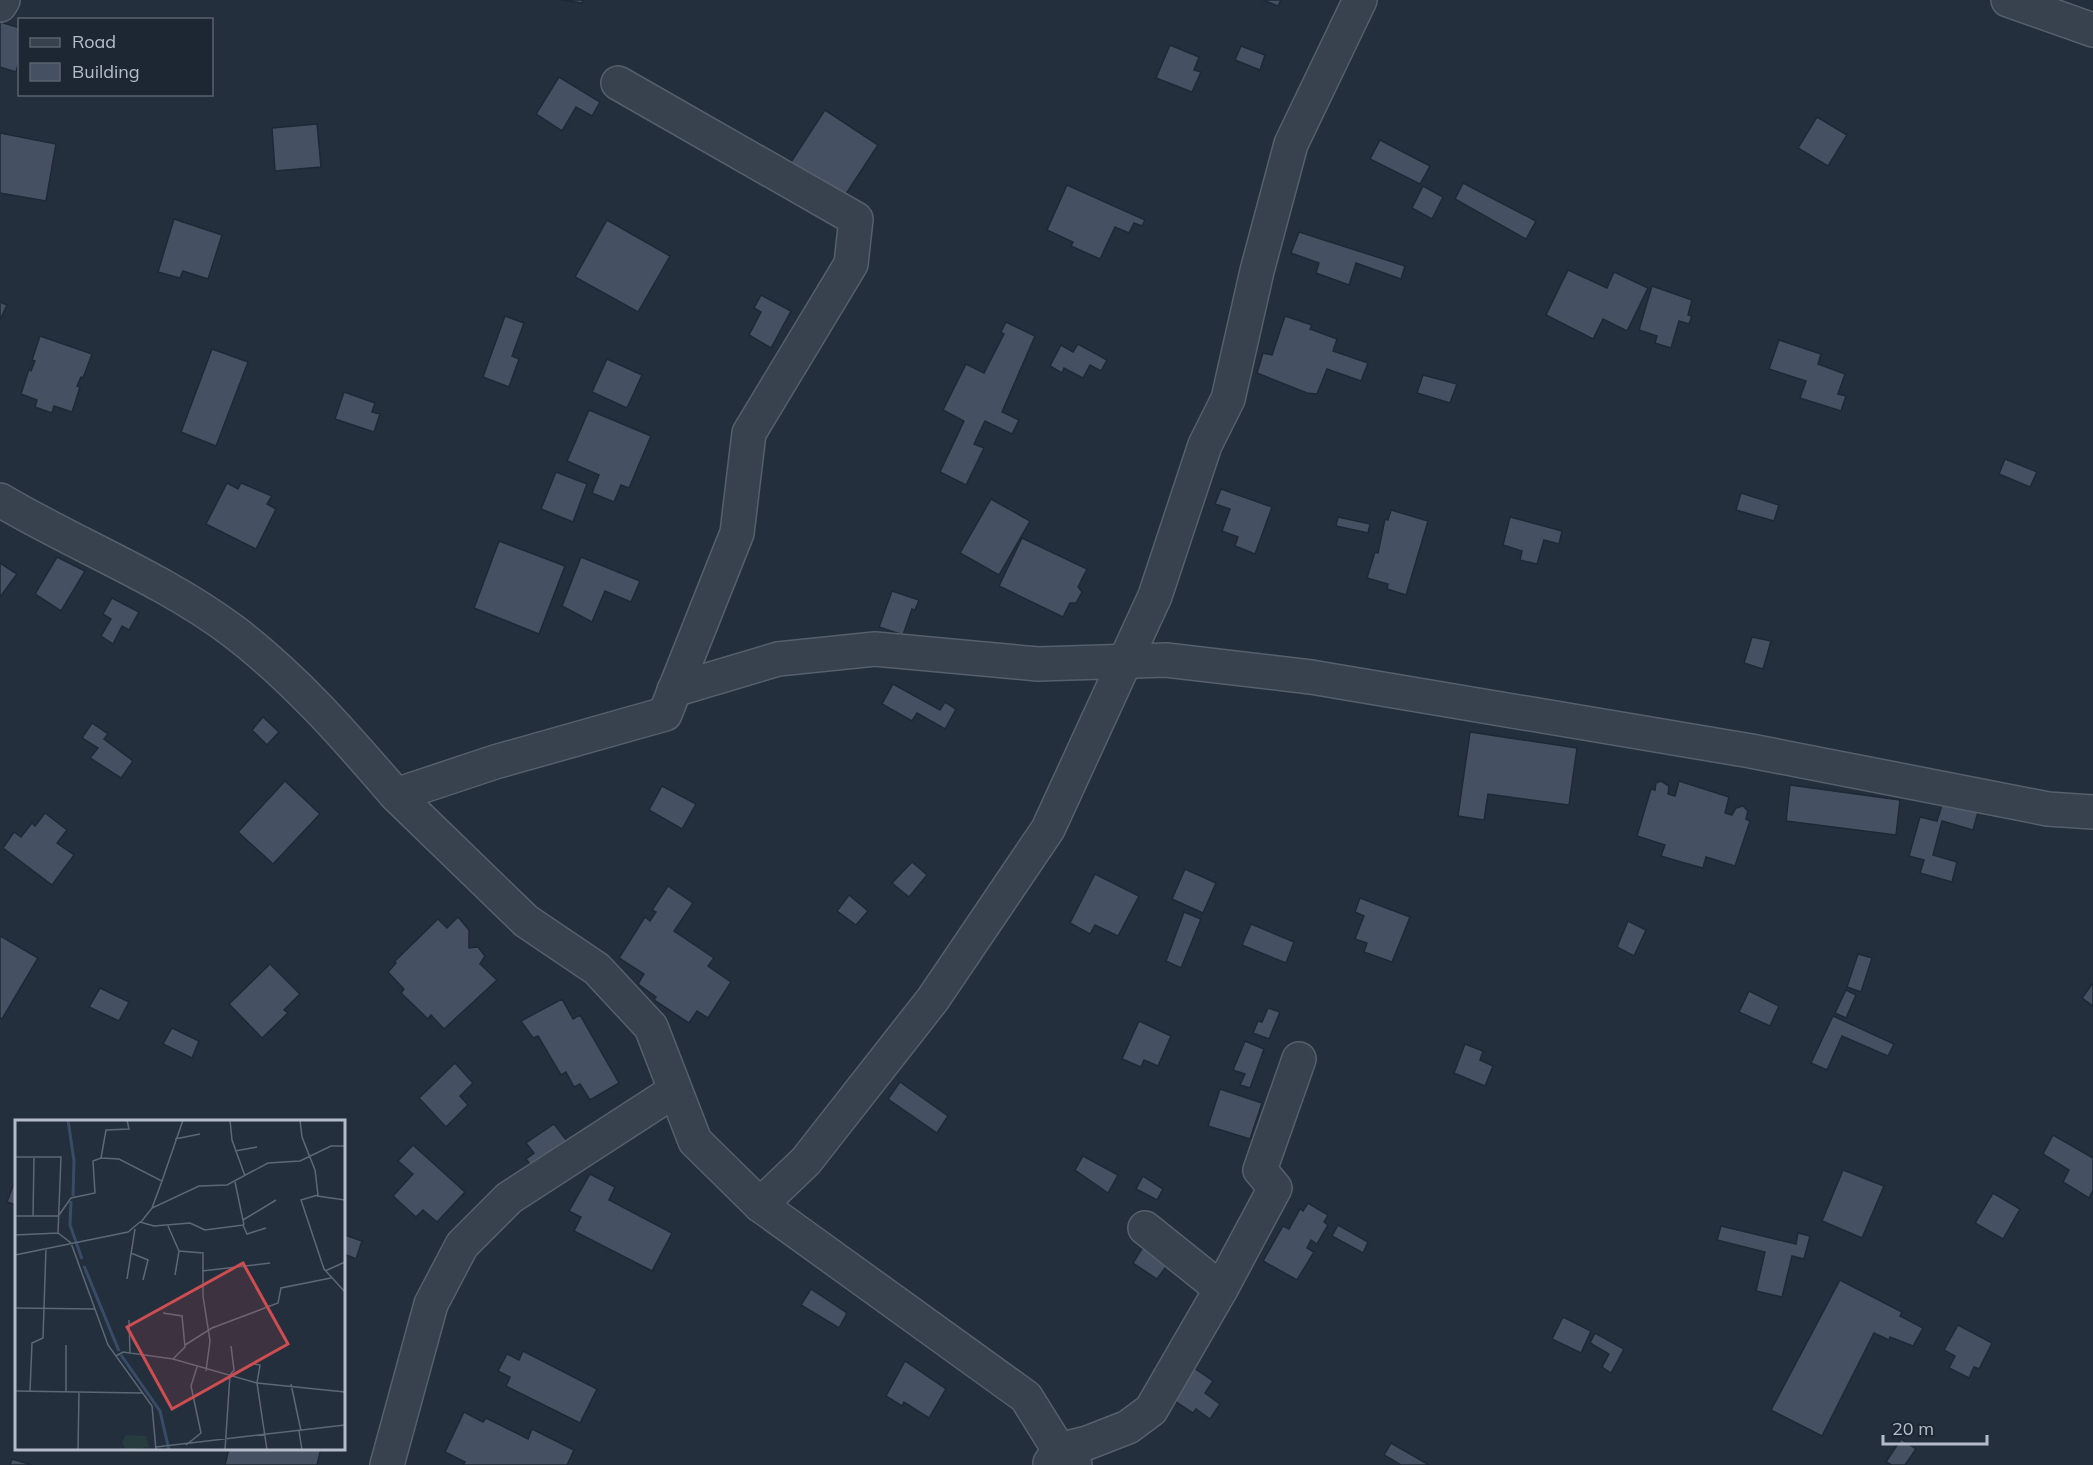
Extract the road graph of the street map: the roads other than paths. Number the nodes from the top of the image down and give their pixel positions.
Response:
1 (3, 0) edge
2 (1360, 0) edge
3 (2008, 0) edge
4 (0, 5) edge
5 (2093, 30) edge
6 (618, 83) dead end
7 (0, 500) edge
8 (1124, 661) junction
9 (674, 690) junction
10 (396, 795) junction
11 (2093, 812) edge
12 (1299, 1059) dead end
13 (674, 1091) junction
14 (760, 1205) junction
15 (1145, 1228) dead end
16 (1221, 1289) junction
17 (1061, 1460) edge
18 (387, 1465) edge

1 - 4 street
2 - 8 street
3 - 5 street
6 - 9 street
7 - 10 street
8 - 9 street
8 - 11 street
8 - 14 street
9 - 10 street
10 - 13 street
12 - 16 street
13 - 14 street
13 - 18 street
14 - 17 street
15 - 16 street
16 - 17 street

